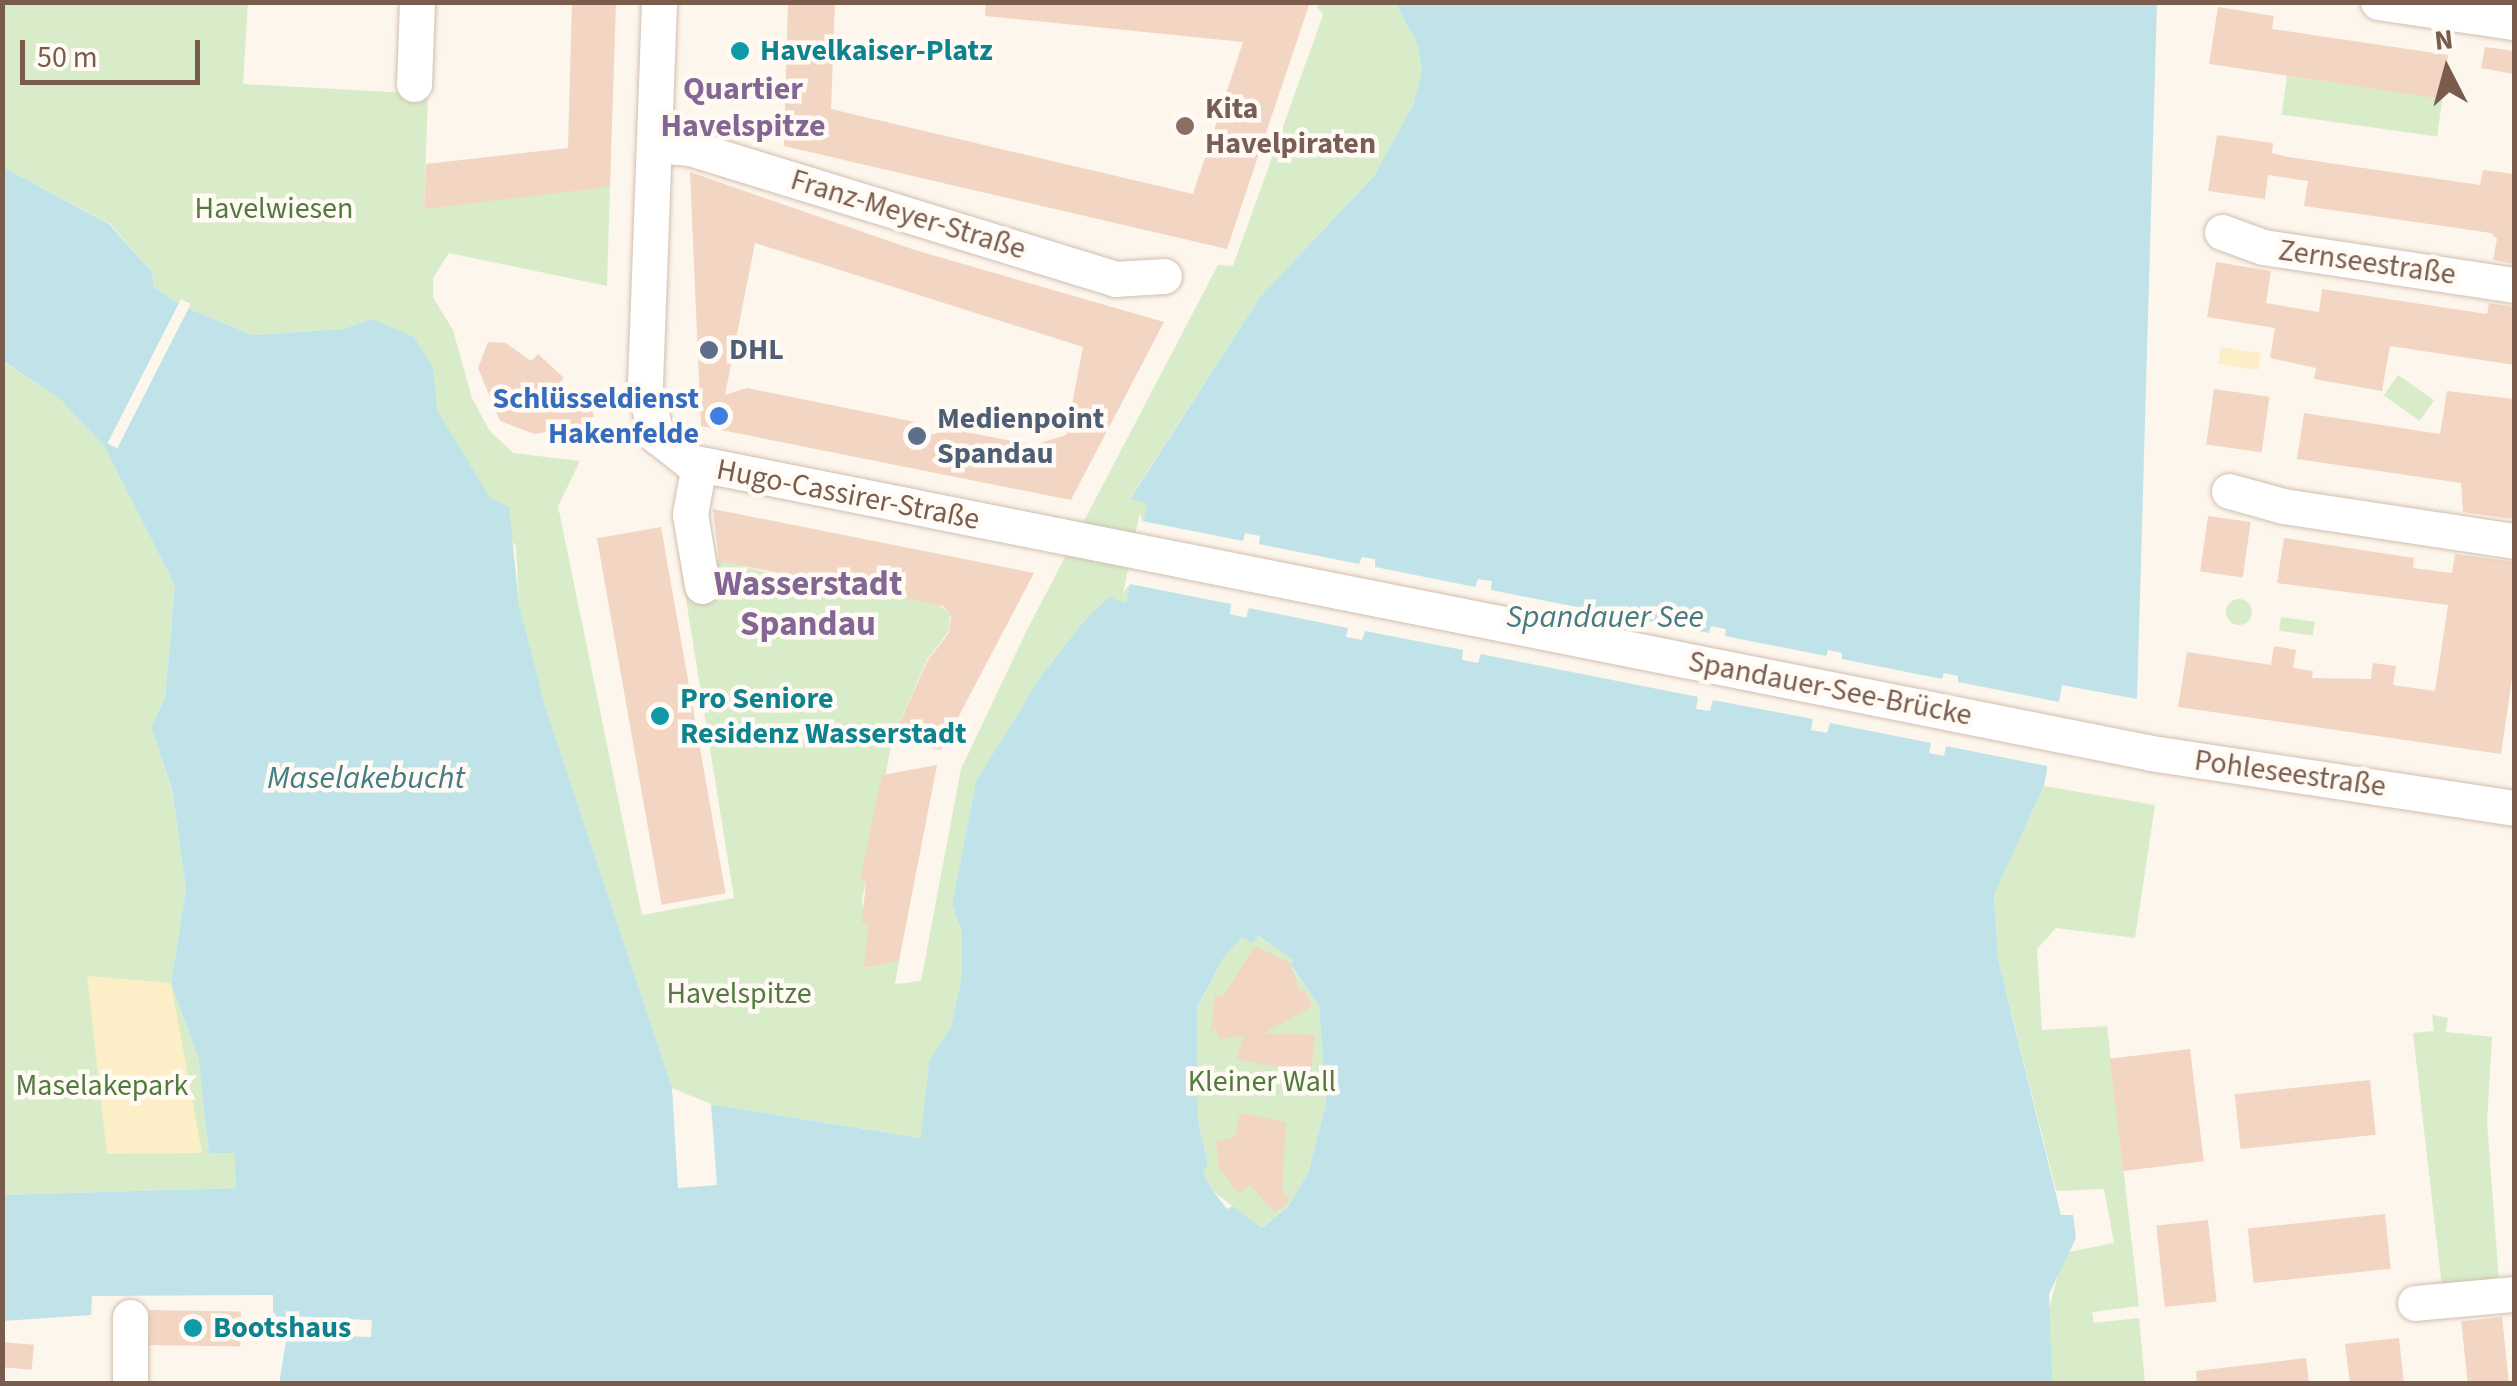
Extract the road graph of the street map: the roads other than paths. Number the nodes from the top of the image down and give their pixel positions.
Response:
1 (417, 2) edge
2 (659, 2) edge
3 (2378, 2) edge
4 (2514, 22) edge
5 (414, 84) dead end
6 (654, 145) junction
7 (2222, 232) dead end
8 (1164, 276) dead end
9 (2514, 285) edge
10 (699, 464) junction
11 (2228, 491) dead end
12 (2514, 541) edge
13 (1122, 550) joint
14 (702, 586) dead end
15 (2066, 736) joint
16 (2514, 808) edge
17 (2514, 1294) edge
18 (2416, 1303) dead end
19 (130, 1317) dead end
20 (130, 1384) edge

1 - 5 street
2 - 6 street, Hugo-Cassirer-Straße
3 - 4 street
6 - 8 street, Franz-Meyer-Straße
6 - 10 street, Hugo-Cassirer-Straße
7 - 9 street, Zernseestraße
10 - 13 street, Hugo-Cassirer-Straße
10 - 14 street
11 - 12 street
13 - 15 street, Spandauer-See-Brücke
15 - 16 street, Pohleseestraße
17 - 18 street
19 - 20 street

